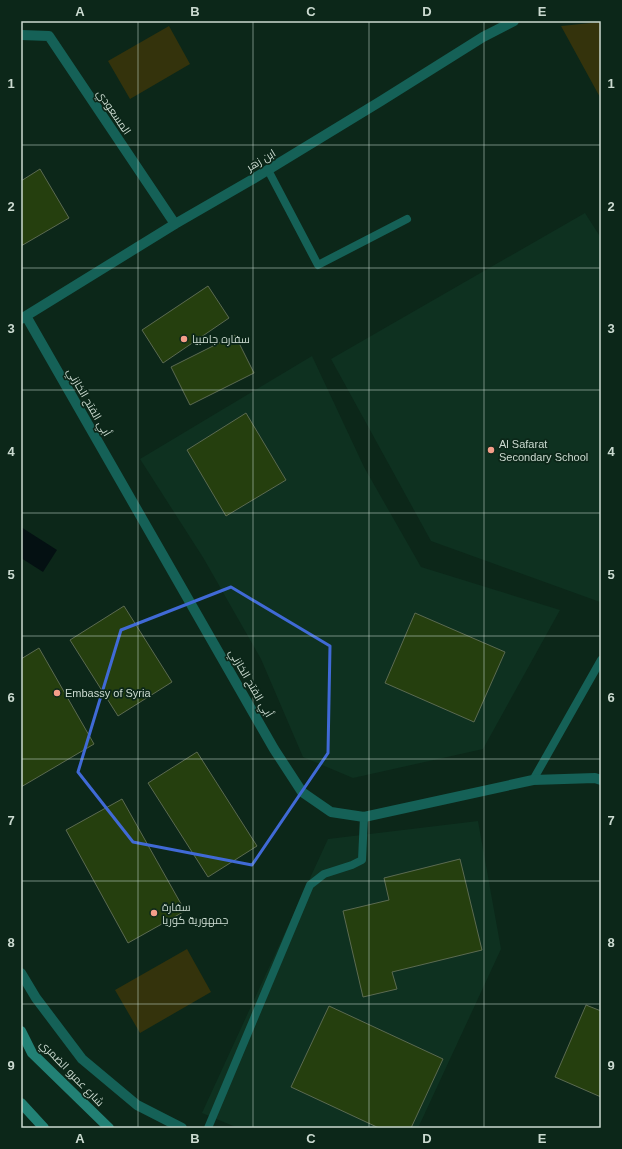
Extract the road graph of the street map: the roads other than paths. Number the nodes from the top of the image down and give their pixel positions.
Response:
1 (514, 21) edge
2 (21, 35) edge
3 (268, 170) junction
4 (407, 218) dead end
5 (175, 224) junction
6 (24, 317) edge
7 (601, 660) edge
8 (533, 780) junction
9 (601, 780) edge
10 (364, 817) junction
11 (21, 973) edge
12 (21, 1031) edge
13 (21, 1103) edge
14 (44, 1128) edge
15 (109, 1128) edge
16 (182, 1128) edge
17 (208, 1128) edge

1 - 3 street, ابن زهر
2 - 5 street, المسعودي
3 - 4 lane
3 - 5 street, ابن زهر
5 - 6 street, ابن زهر
6 - 10 street, أبي الفتح الخازني
7 - 8 lane
8 - 9 street, أبي الفتح الخازني
8 - 10 street, أبي الفتح الخازني
10 - 17 lane
11 - 16 street
12 - 15 street, شارع عمرو الضمري
13 - 14 street

